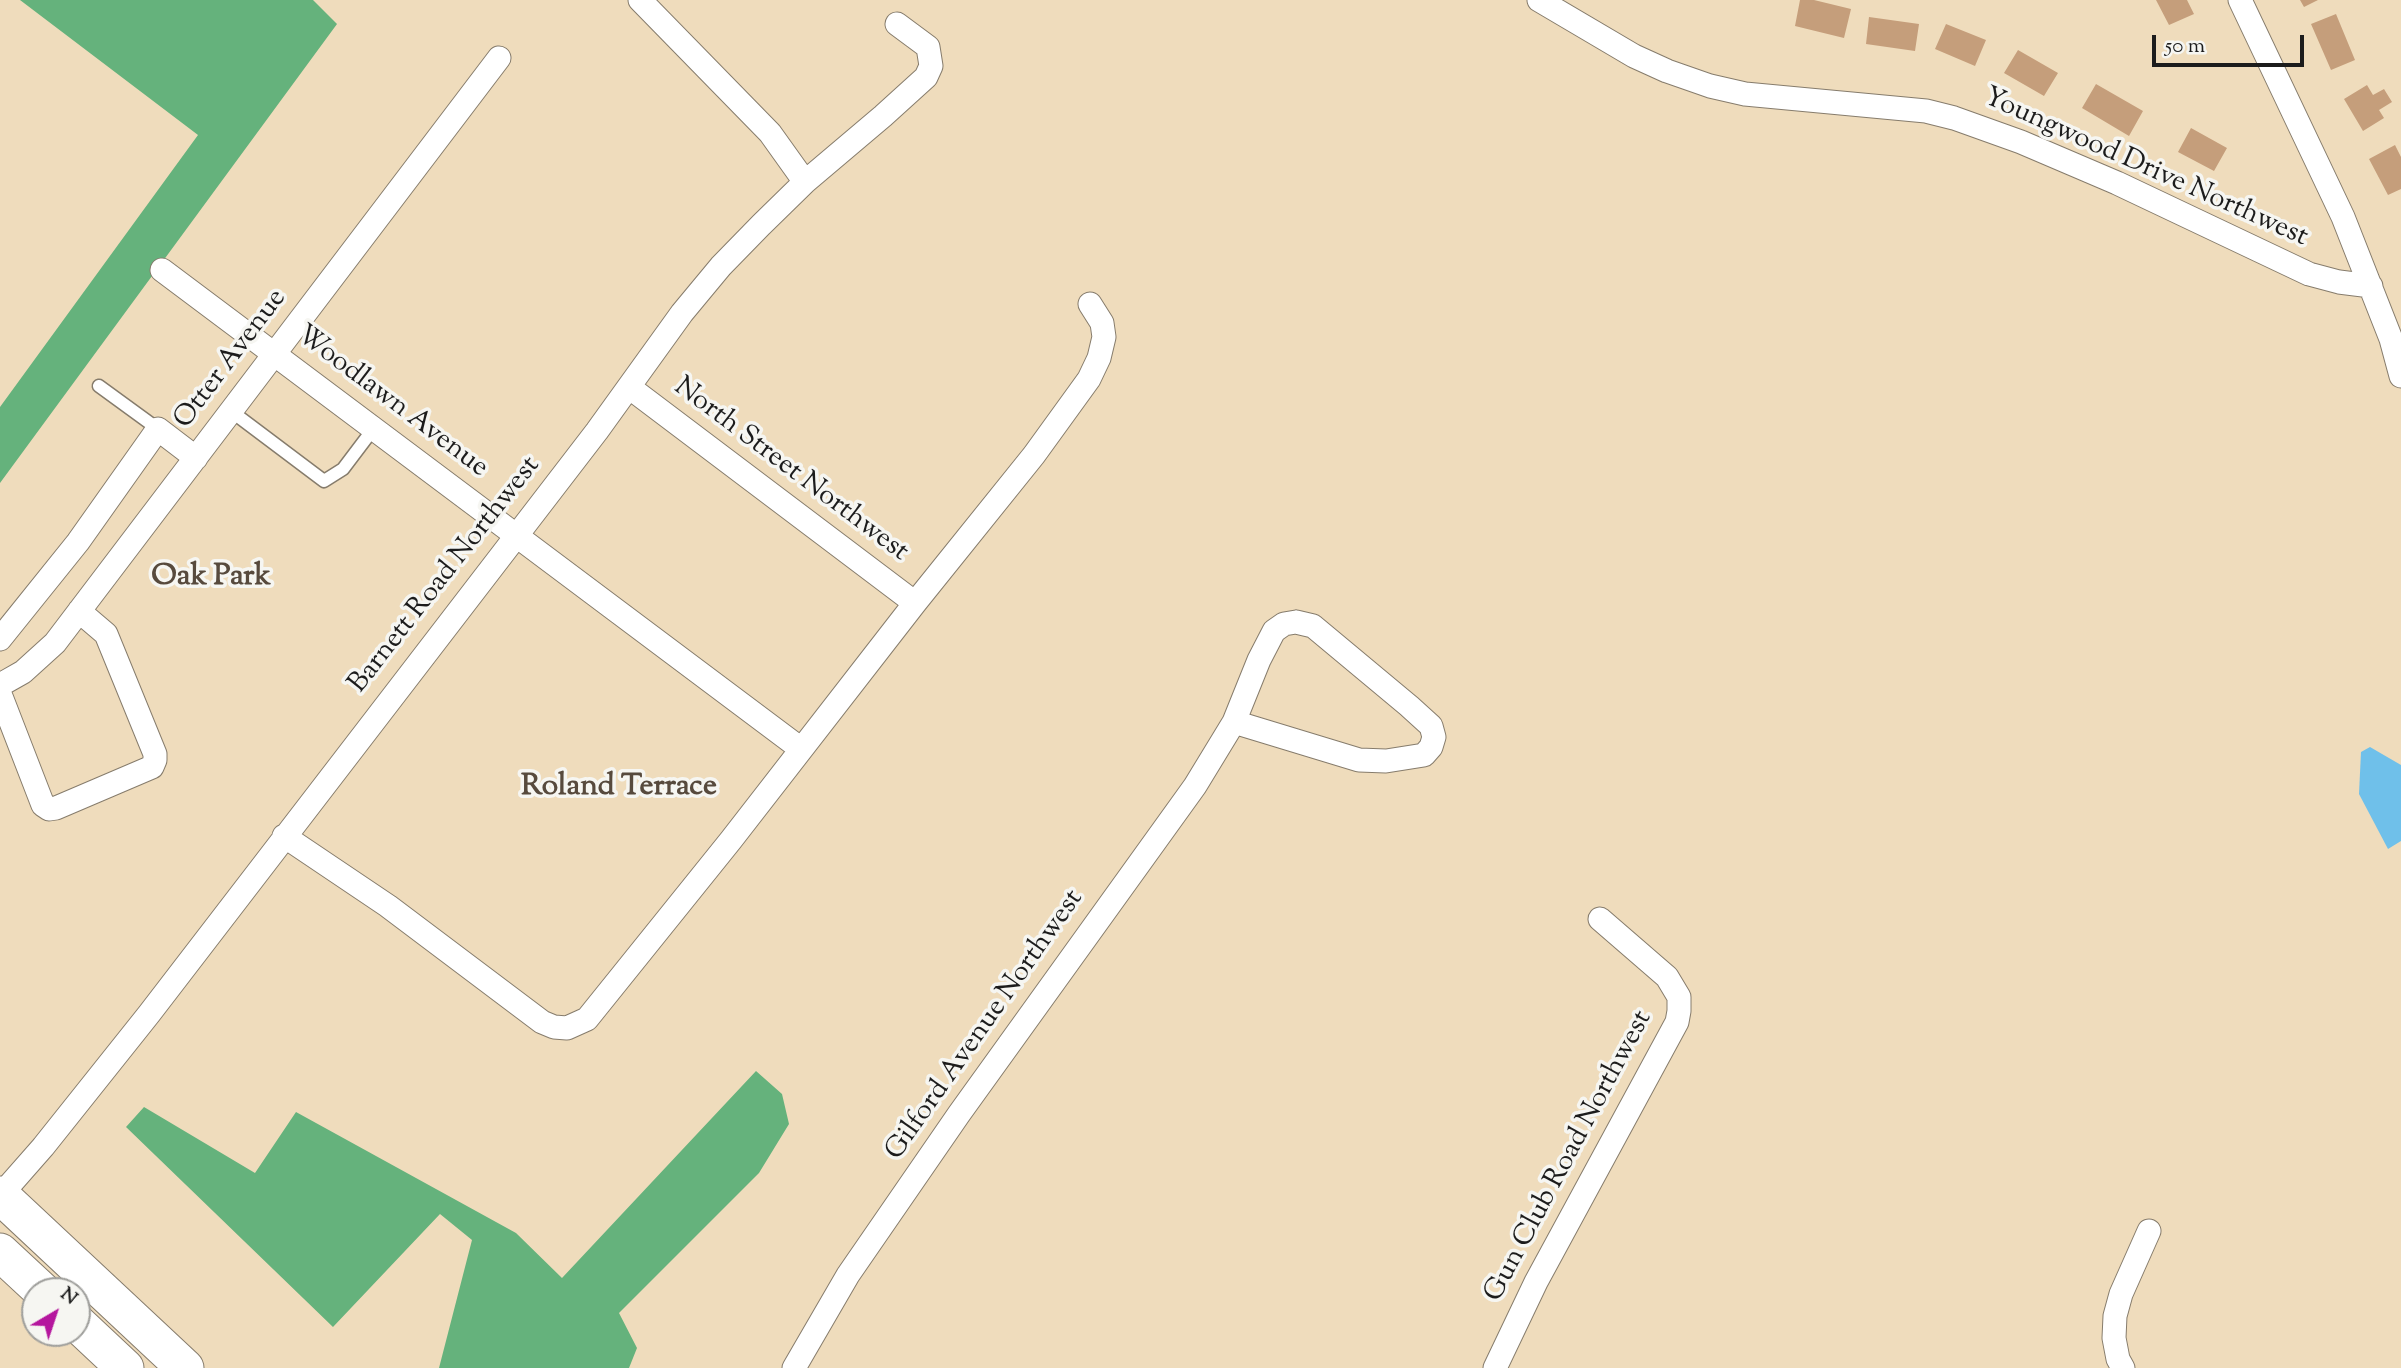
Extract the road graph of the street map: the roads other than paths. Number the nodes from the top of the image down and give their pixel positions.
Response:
1 (640, 0) edge
2 (1539, 0) edge
3 (2240, 0) edge
4 (897, 24) dead end
5 (499, 58) dead end
6 (805, 182) junction
7 (162, 270) dead end
8 (2371, 286) junction
9 (1090, 304) dead end
10 (274, 353) junction
11 (2401, 376) edge
12 (99, 386) dead end
13 (629, 387) junction
14 (231, 411) junction
15 (374, 428) junction
16 (158, 429) junction
17 (196, 458) junction
18 (515, 534) junction
19 (915, 603) junction
20 (79, 611) junction
21 (0, 639) edge
22 (0, 685) edge
23 (0, 694) edge
24 (1234, 722) junction
25 (801, 749) junction
26 (284, 836) junction
27 (1600, 919) dead end
28 (0, 1195) edge
29 (2149, 1231) dead end
30 (0, 1252) edge
31 (27, 1277) edge
32 (91, 1336) edge
33 (125, 1368) edge
34 (185, 1368) edge
35 (794, 1368) edge
36 (1495, 1368) edge
37 (2123, 1368) edge

1 - 6 street
2 - 8 street, Youngwood Drive Northwest
3 - 8 street
4 - 6 street, Barnett Road Northwest
5 - 10 street, Otter Avenue
6 - 13 street, Barnett Road Northwest
7 - 10 street, Woodlawn Avenue
8 - 11 street
9 - 19 street
10 - 14 street, Otter Avenue
10 - 15 street, Woodlawn Avenue
12 - 16 lane
13 - 18 street, Barnett Road Northwest
13 - 19 street, North Street Northwest
14 - 15 lane
14 - 17 street, Otter Avenue
15 - 18 street, Woodlawn Avenue
16 - 17 street
16 - 21 street
17 - 20 street, Otter Avenue
18 - 25 street, Woodlawn Avenue
18 - 26 street, Barnett Road Northwest
19 - 25 street
20 - 22 street, Otter Avenue
20 - 23 street
24 - 24 street, Gilford Avenue Northwest
24 - 35 street, Gilford Avenue Northwest
25 - 26 street
26 - 28 street, Barnett Road Northwest
27 - 36 street, Gun Club Road Northwest
28 - 34 main road
29 - 37 street
30 - 31 main road
32 - 33 main road

